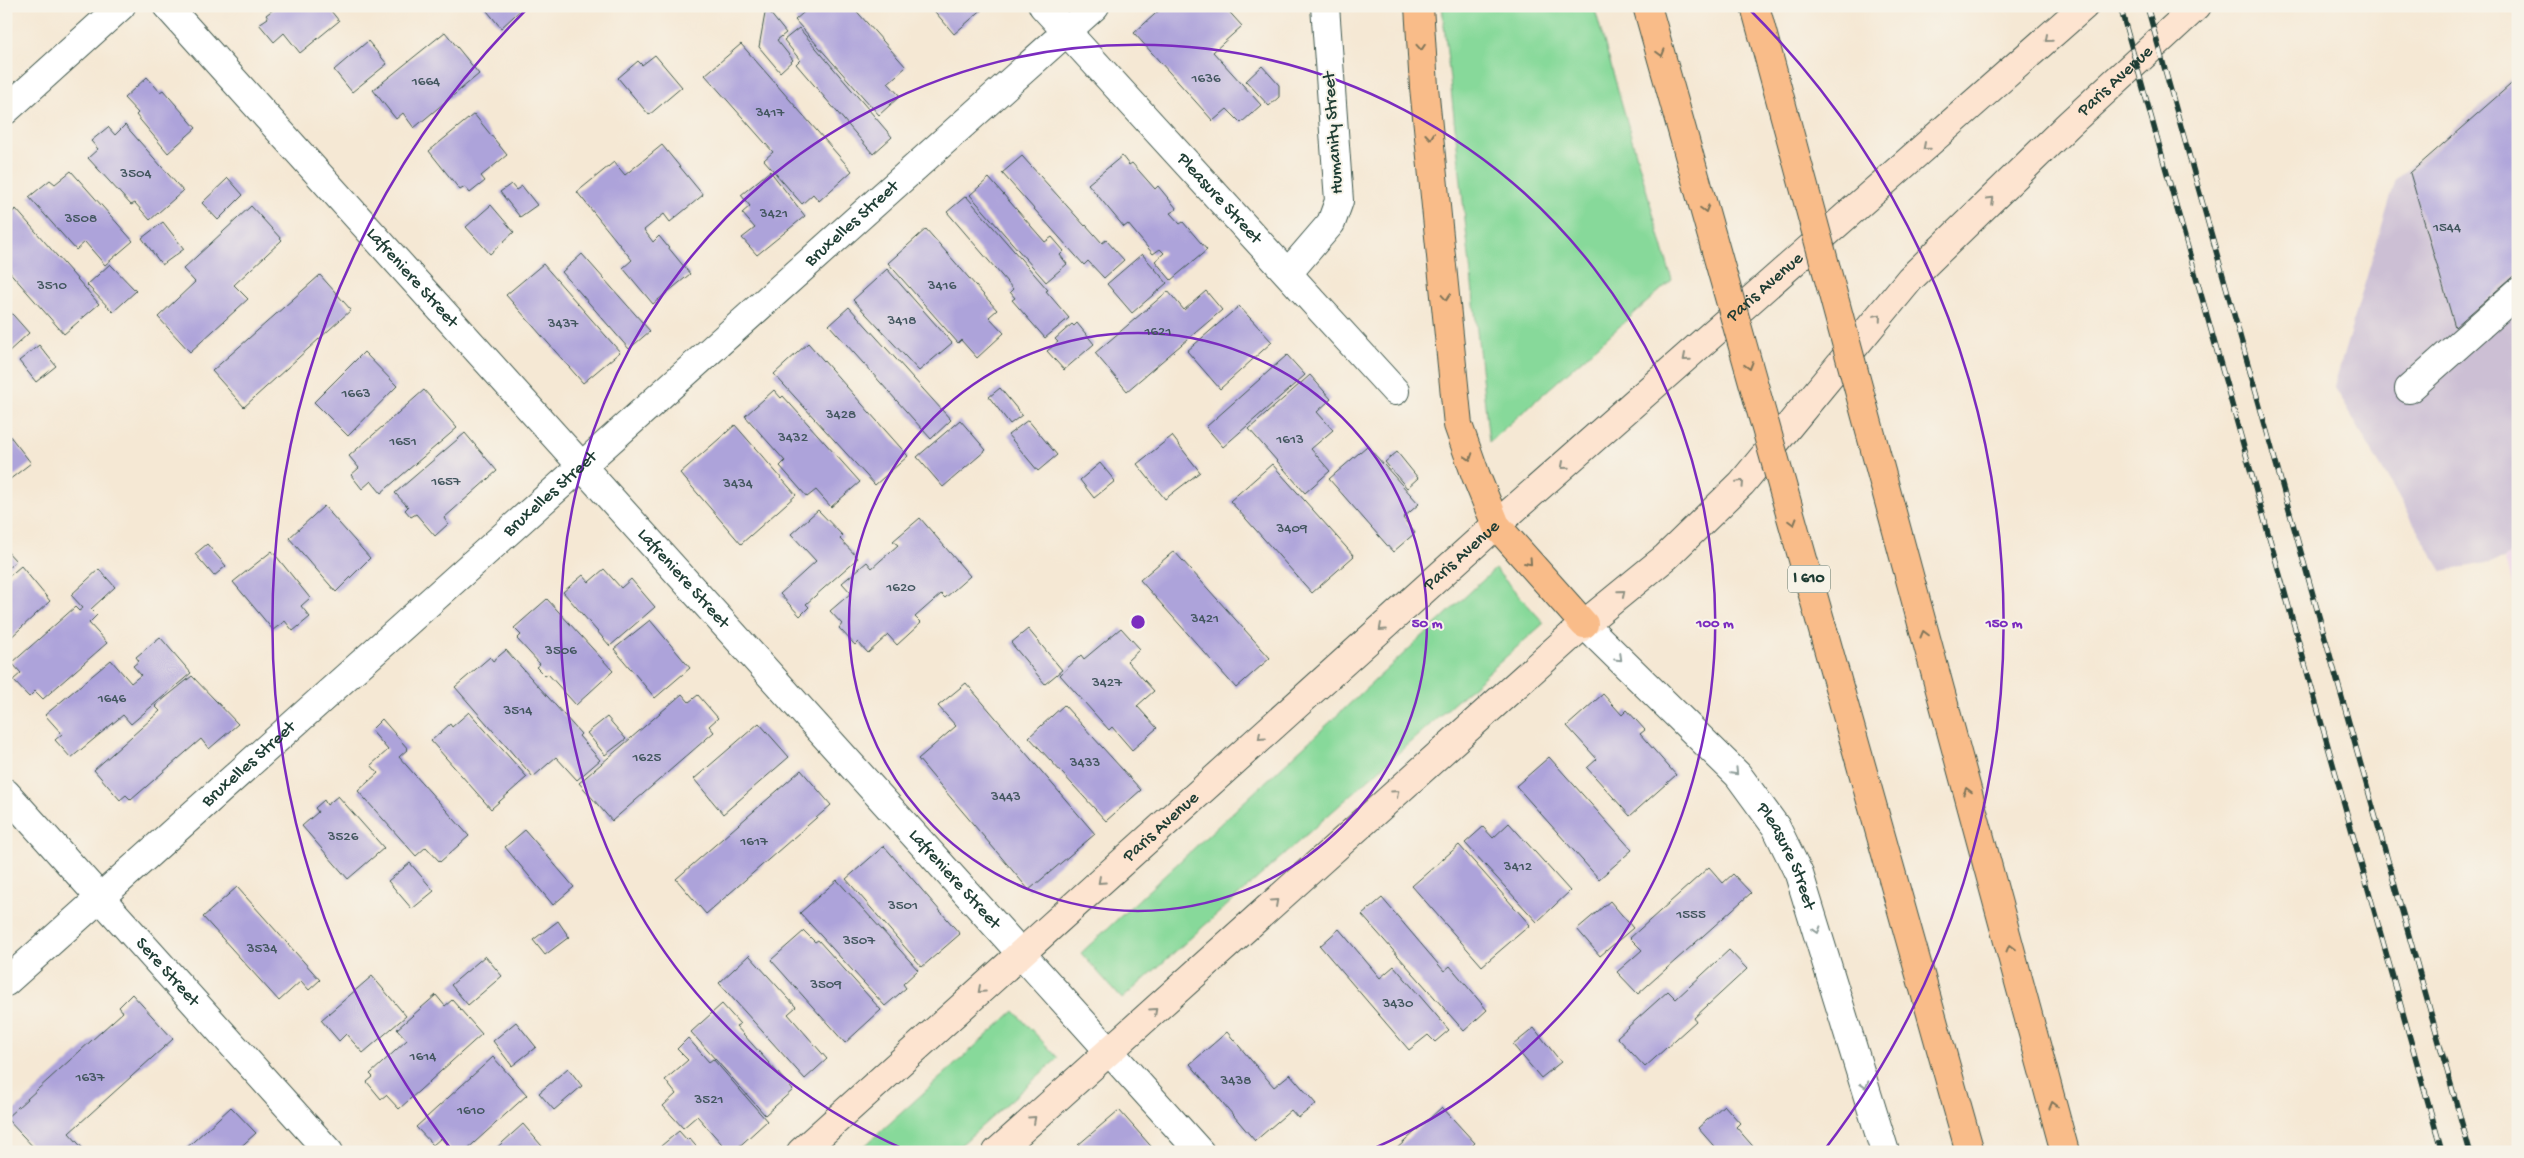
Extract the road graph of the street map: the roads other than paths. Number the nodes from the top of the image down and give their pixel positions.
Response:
1 (121, 6) edge
2 (167, 6) edge
3 (1043, 6) edge
4 (1095, 6) edge
5 (1325, 6) edge
6 (1418, 6) edge
7 (1647, 6) edge
8 (1755, 6) edge
9 (2084, 6) edge
10 (2197, 6) edge
11 (1066, 32) junction
12 (6, 110) edge
13 (1288, 273) junction
14 (2518, 292) edge
15 (2409, 389) dead end
16 (1395, 391) dead end
17 (583, 468) junction
18 (1496, 525) junction
19 (1584, 624) junction
20 (6, 793) edge
21 (100, 896) junction
22 (1022, 952) junction
23 (6, 982) edge
24 (1109, 1051) junction
25 (330, 1152) edge
26 (801, 1152) edge
27 (997, 1152) edge
28 (1200, 1152) edge
29 (1885, 1152) edge
30 (1970, 1152) edge
31 (2066, 1152) edge

1 - 12 street
2 - 17 street, Lafreniere Street
3 - 11 street, Pleasure Street
4 - 11 street, Bruxelles Street
5 - 13 street, Humanity Street
6 -> 18 highway
7 -> 30 highway, I 610, bridge
31 -> 8 highway, bridge
9 -> 18 street, Paris Avenue
19 -> 10 street, Paris Avenue
11 - 13 street, Pleasure Street
11 - 17 street, Bruxelles Street
13 - 16 street, Pleasure Street
14 - 15 street
17 - 21 street, Bruxelles Street
17 - 22 street, Lafreniere Street
18 -> 19 highway
18 -> 22 street, Paris Avenue
24 -> 19 street, Paris Avenue
19 -> 29 street, Pleasure Street
20 - 21 street, Sere Street
21 - 23 street, Bruxelles Street
21 - 25 street, Sere Street
22 - 24 street, Lafreniere Street
22 -> 26 street, Paris Avenue
27 -> 24 street, Paris Avenue
24 - 28 street, Lafreniere Street

